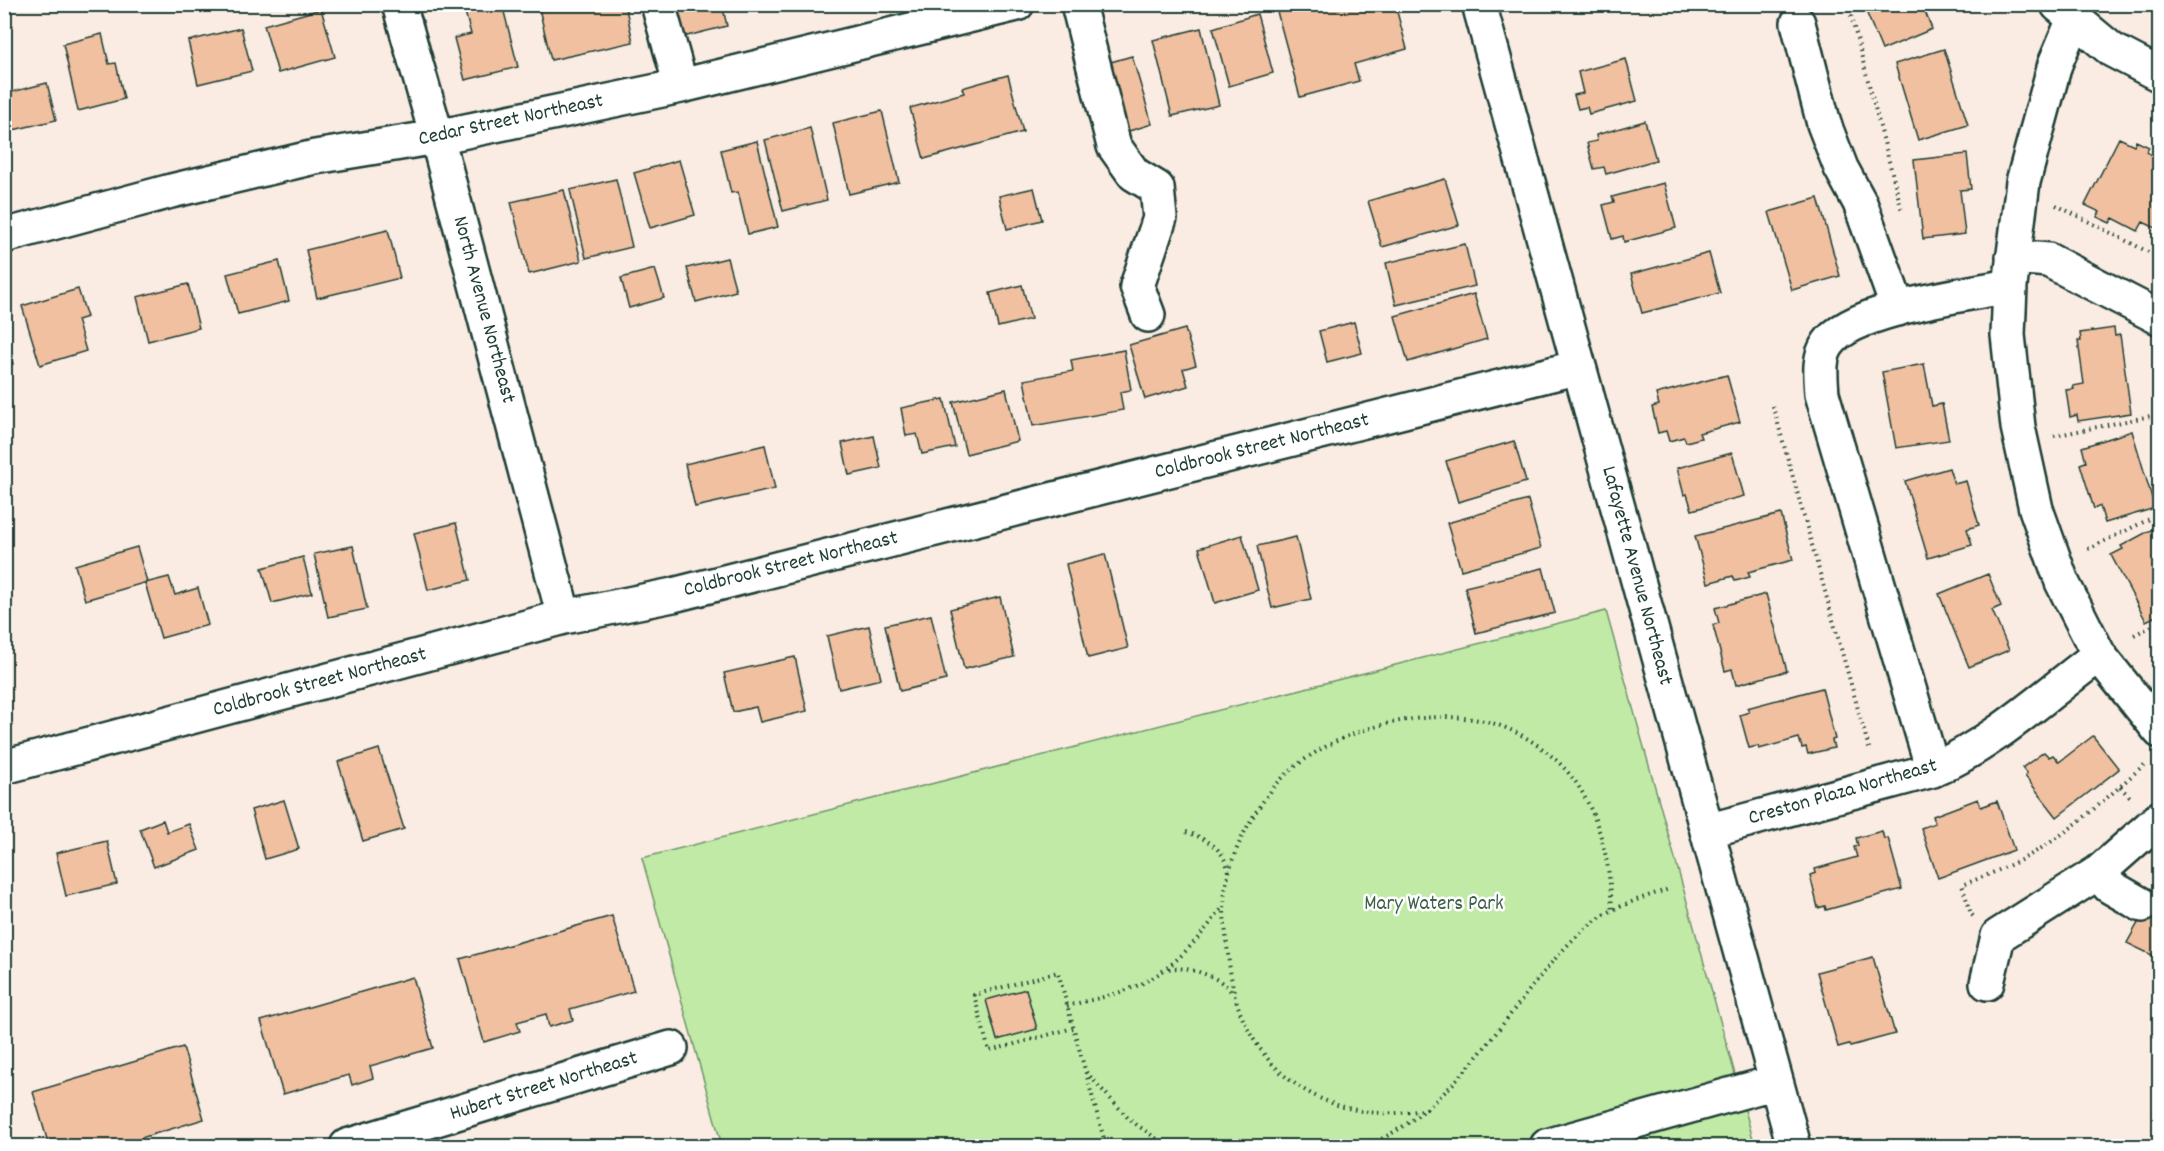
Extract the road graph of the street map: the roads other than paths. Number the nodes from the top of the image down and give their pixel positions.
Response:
1 (399, 4) edge
2 (658, 4) edge
3 (1017, 4) edge
4 (1078, 4) edge
5 (1479, 4) edge
6 (2066, 12) edge
7 (928, 15) edge
8 (1798, 23) dead end
9 (2160, 75) edge
10 (681, 86) junction
11 (437, 137) junction
12 (4, 236) edge
13 (2012, 272) junction
14 (1898, 309) junction
15 (1148, 315) dead end
16 (2160, 318) edge
17 (1579, 367) junction
18 (564, 617) junction
19 (2099, 655) junction
20 (2160, 731) edge
21 (4, 767) edge
22 (1933, 770) junction
23 (2160, 818) edge
24 (1707, 831) junction
25 (2099, 872) junction
26 (2142, 905) dead end
27 (1987, 982) dead end
28 (671, 1048) dead end
29 (1776, 1082) junction
30 (347, 1146) edge
31 (1547, 1146) edge
32 (1794, 1146) edge

1 - 11 street, North Avenue Northeast
2 - 10 street
3 - 7 street, Cedar Street Northeast
4 - 15 street
5 - 17 street, Lafayette Avenue Northeast
6 - 9 street
6 - 13 street
7 - 10 street, Cedar Street Northeast
8 - 14 street
10 - 11 street, Cedar Street Northeast
11 - 12 street, Cedar Street Northeast
11 - 18 street, North Avenue Northeast
13 - 14 street
13 - 16 street
13 - 19 street
14 - 22 street
17 - 18 street, Coldbrook Street Northeast
17 - 24 street, Lafayette Avenue Northeast
18 - 21 street, Coldbrook Street Northeast
19 - 20 street
19 - 22 street, Creston Plaza Northeast
22 - 24 street, Creston Plaza Northeast
23 - 25 street
24 - 29 street, Lafayette Avenue Northeast
25 - 26 street
25 - 27 street
28 - 30 street, Hubert Street Northeast
29 - 31 street
29 - 32 street, Lafayette Avenue Northeast

